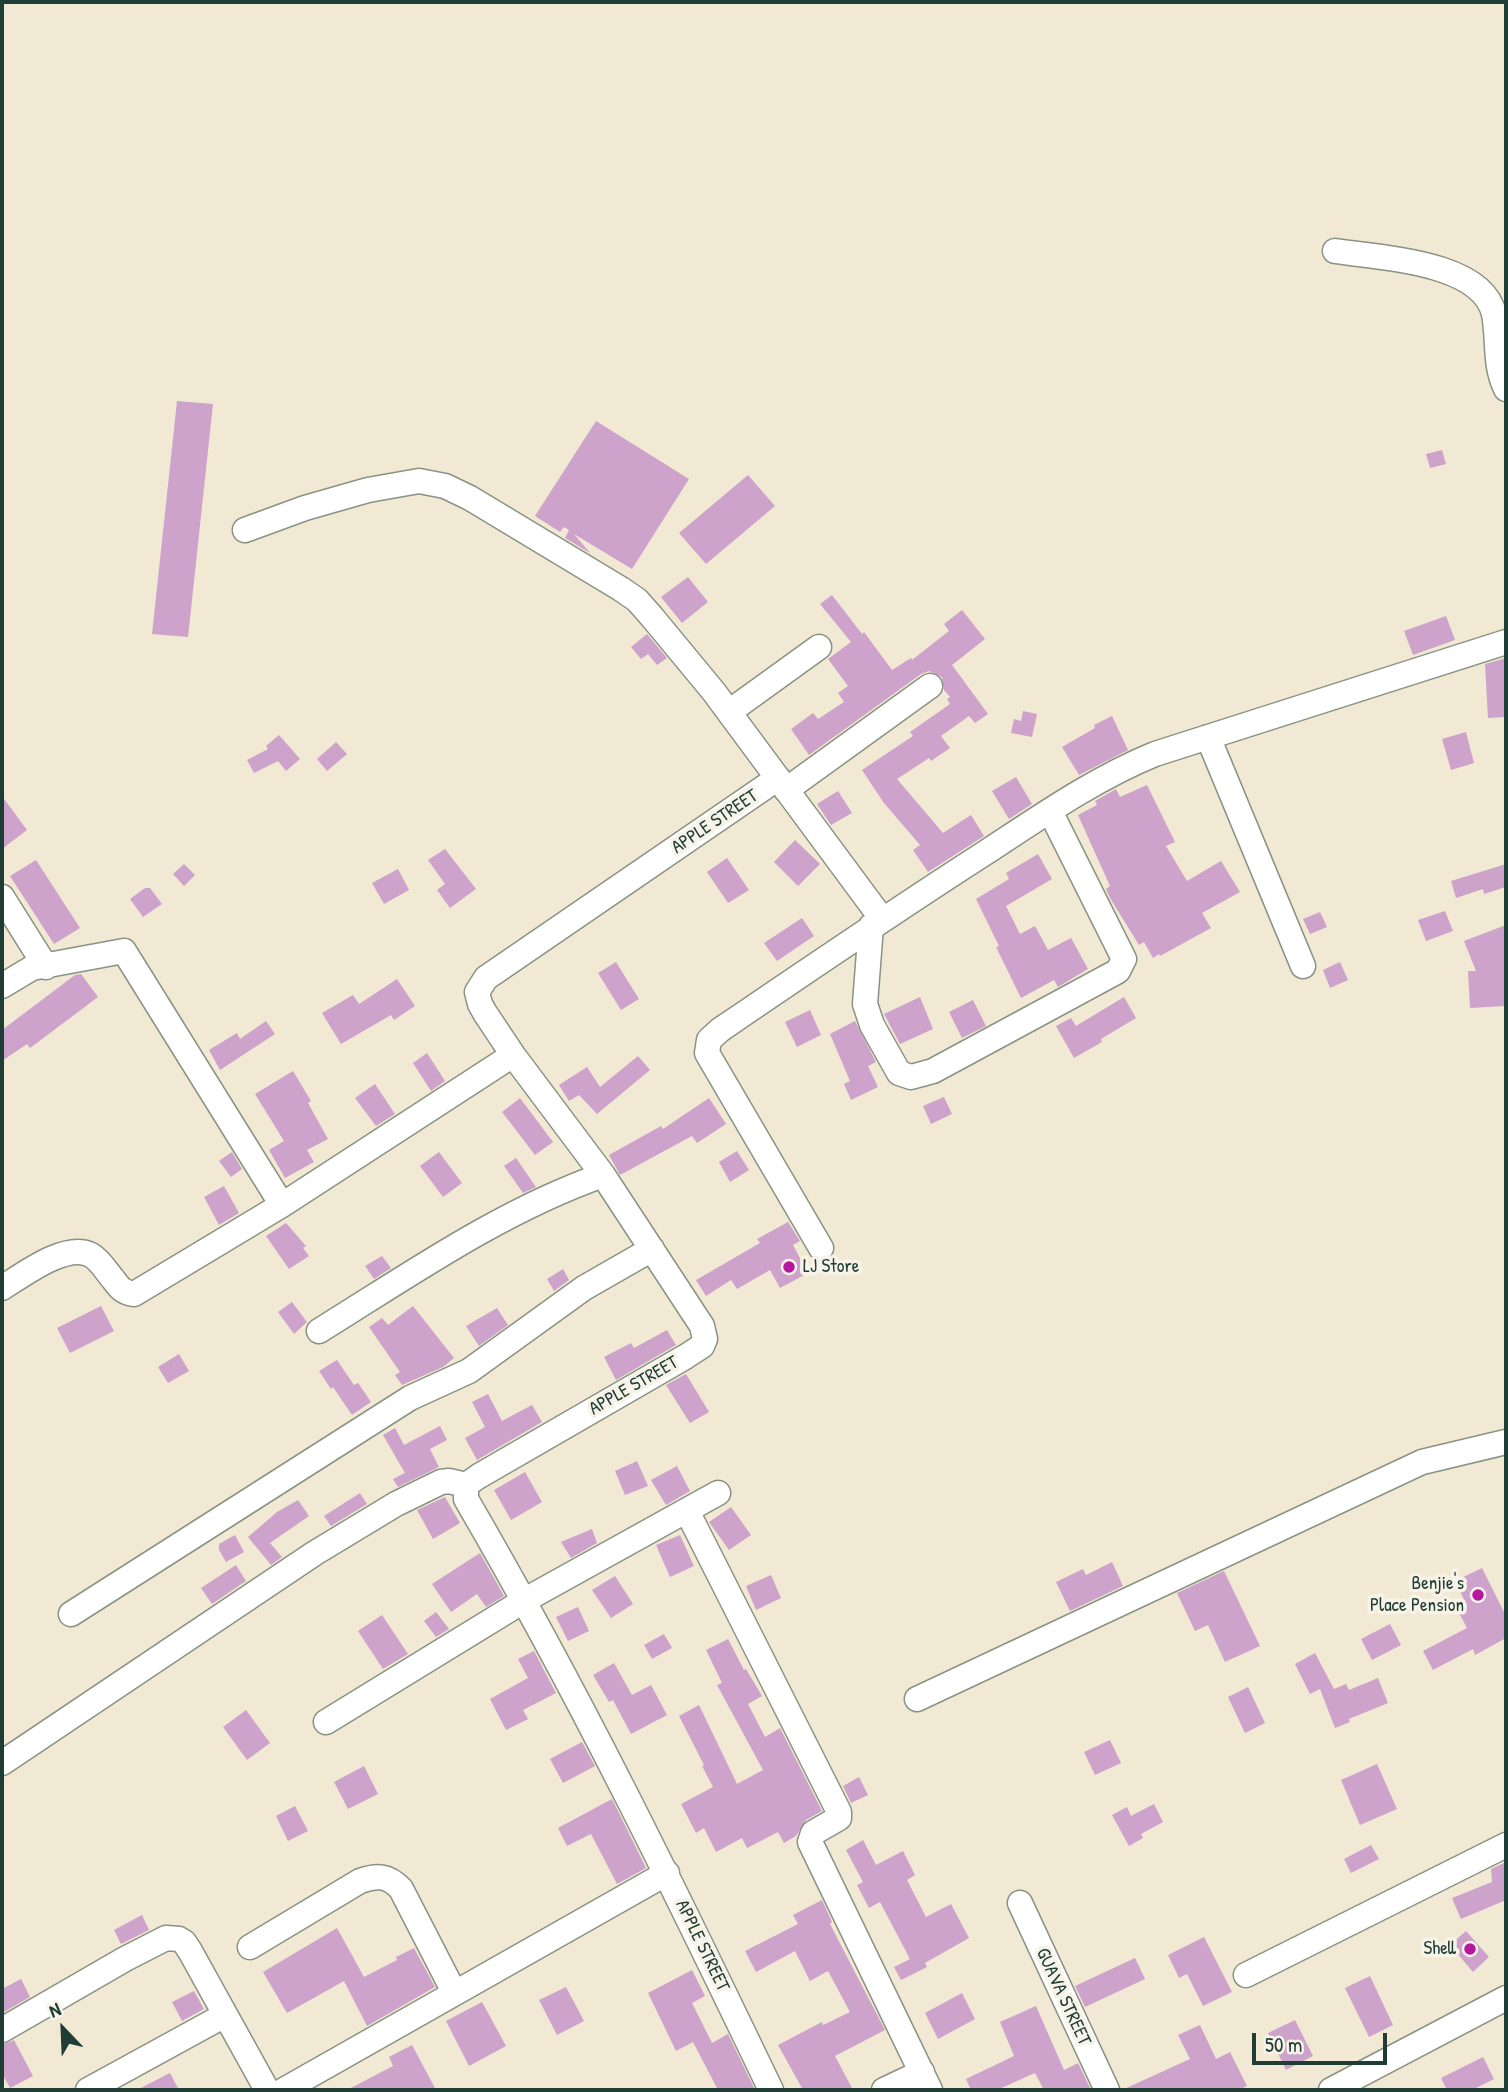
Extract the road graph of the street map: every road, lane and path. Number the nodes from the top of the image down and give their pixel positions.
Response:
1 (1335, 251) dead end
2 (1506, 389) edge
3 (244, 530) dead end
4 (1506, 642) edge
5 (819, 647) dead end
6 (930, 686) dead end
7 (729, 712) junction
8 (1208, 737) junction
9 (782, 784) junction
10 (1050, 811) junction
11 (2, 897) edge
12 (877, 922) junction
13 (1303, 966) dead end
14 (46, 967) junction
15 (2, 986) edge
16 (513, 1055) junction
17 (603, 1175) junction
18 (282, 1205) junction
19 (821, 1248) dead end
20 (652, 1249) junction
21 (2, 1288) edge
22 (319, 1331) dead end
23 (1506, 1442) edge
24 (466, 1485) junction
25 (718, 1493) dead end
26 (687, 1511) junction
27 (525, 1600) junction
28 (71, 1614) dead end
29 (917, 1699) dead end
30 (326, 1722) dead end
31 (2, 1763) edge
32 (1506, 1845) edge
33 (667, 1873) junction
34 (1020, 1903) dead end
35 (250, 1947) dead end
36 (1246, 1975) dead end
37 (454, 1992) junction
38 (1506, 1998) edge
39 (225, 2015) junction
40 (2, 2031) edge
41 (926, 2081) edge
42 (88, 2090) edge
43 (267, 2090) edge
44 (284, 2090) edge
45 (771, 2090) edge
46 (884, 2090) edge
47 (1107, 2090) edge
48 (1331, 2090) edge

1 - 2 street
3 - 7 street
4 - 8 street
5 - 7 street
6 - 9 street
7 - 9 street
8 - 10 street
8 - 13 street
9 - 12 street
9 - 16 street, APPLE STREET
10 - 12 street
10 - 12 street
11 - 14 street
12 - 19 street
14 - 15 street
14 - 18 street
16 - 17 street, APPLE STREET
16 - 18 street
17 - 20 street, APPLE STREET
17 - 22 street
18 - 21 street
20 - 24 street, APPLE STREET
20 - 28 street
23 - 29 street
24 - 27 street, APPLE STREET
24 - 31 street
25 - 26 street
26 - 27 street
26 - 41 street
27 - 30 street
27 - 33 street, APPLE STREET
32 - 36 street
33 - 37 street
33 - 45 street, APPLE STREET
34 - 47 street, GUAVA STREET
35 - 37 street
37 - 44 street
38 - 48 street
39 - 40 street
39 - 42 street
39 - 43 street
41 - 46 street

